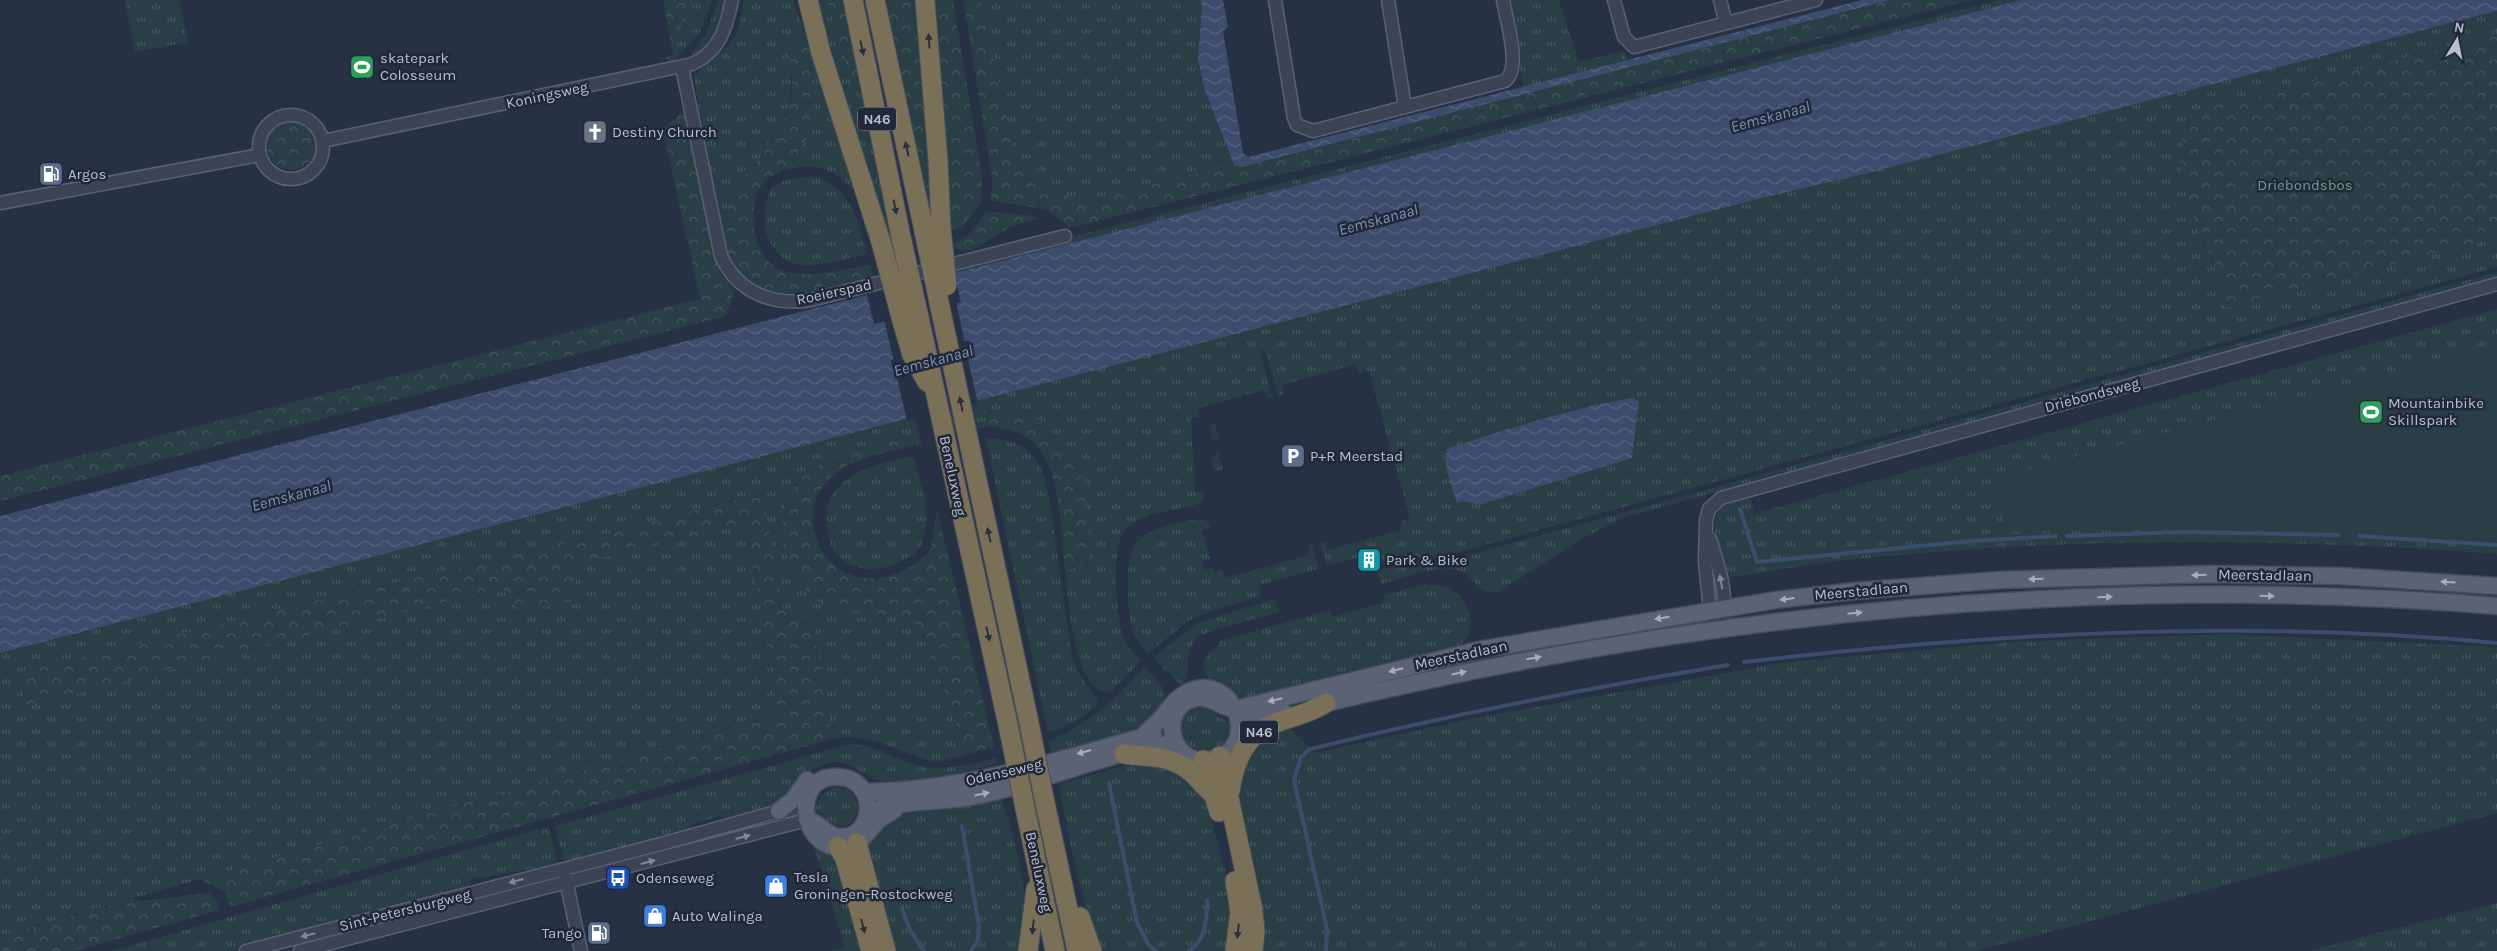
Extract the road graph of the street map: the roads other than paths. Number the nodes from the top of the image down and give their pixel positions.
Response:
1 (732, 0) edge
2 (799, 0) edge
3 (808, 0) edge
4 (852, 0) edge
5 (875, 0) edge
6 (925, 0) edge
7 (1275, 0) edge
8 (1388, 0) edge
9 (1503, 0) edge
10 (1614, 0) edge
11 (1720, 0) edge
12 (1816, 0) edge
13 (1726, 23) junction
14 (814, 26) junction
15 (682, 67) junction
16 (1405, 107) junction
17 (323, 142) junction
18 (260, 155) junction
19 (0, 203) edge
20 (933, 229) junction
21 (1065, 236) dead end
22 (2497, 284) edge
23 (937, 400) junction
24 (2497, 586) edge
25 (2497, 606) edge
26 (1718, 610) junction
27 (1720, 630) junction
28 (1326, 703) junction
29 (1236, 709) junction
30 (1167, 721) junction
31 (1240, 727) junction
32 (1174, 743) junction
33 (1124, 754) junction
34 (1211, 758) junction
35 (864, 792) junction
36 (1222, 796) junction
37 (896, 798) junction
38 (779, 811) junction
39 (807, 818) junction
40 (870, 820) junction
41 (856, 837) junction
42 (1053, 838) junction
43 (838, 846) junction
44 (1038, 868) junction
45 (564, 869) junction
46 (567, 883) junction
47 (246, 951) edge
48 (300, 951) edge
49 (581, 951) edge
50 (871, 951) edge
51 (886, 951) edge
52 (1028, 951) edge
53 (1055, 951) edge
54 (1077, 951) edge
55 (1092, 951) edge
56 (1235, 951) edge
57 (1253, 951) edge

1 - 15 street, Koningsweg
2 - 14 highway, N46
3 - 14 highway, N46
4 -> 23 highway, Beneluxweg / N46, bridge
20 -> 5 highway, N46
20 -> 6 highway, N46
7 - 16 street
8 - 16 street
9 - 16 street
10 - 13 street
11 - 13 street
12 - 13 street
14 - 23 highway, N46, bridge
15 - 17 street, Koningsweg
15 - 21 street, Roeierspad
17 - 18 street
17 - 18 street
18 - 19 street
42 -> 20 highway, Beneluxweg / N46, bridge
22 - 26 street, Driebondsweg
23 -> 44 highway, Beneluxweg / N46, bridge
24 -> 26 main road, Meerstadlaan
27 -> 25 main road, Meerstadlaan
26 - 27 street, Driebondsweg
26 -> 29 main road, Meerstadlaan
28 -> 27 main road, Meerstadlaan
28 - 31 main road, Meerstadlaan
28 - 36 highway, N46
29 - 30 main road
29 - 31 main road
30 - 32 main road
30 -> 37 main road, Odenseweg
31 - 34 main road
32 - 33 main road, Odenseweg
32 - 34 main road
33 - 36 highway
37 -> 33 main road, Odenseweg
34 - 36 highway, N46
35 - 37 main road, Odenseweg
35 - 39 main road
35 - 40 main road
36 -> 56 highway, N46
36 - 57 highway, N46
37 - 38 main road
37 - 40 main road, Odenseweg
38 - 39 street
38 - 45 street
39 - 41 main road
39 - 43 main road
46 -> 39 street
40 - 41 main road
41 - 43 main road
41 - 51 highway
42 - 54 highway, Beneluxweg / N46
42 - 55 highway, N46
43 -> 50 highway
44 -> 52 highway, N46
44 - 53 highway, Beneluxweg / N46
45 - 46 street
45 -> 47 street, Sint-Petersburgweg
46 - 48 street, Sint-Petersburgweg
46 - 49 street

